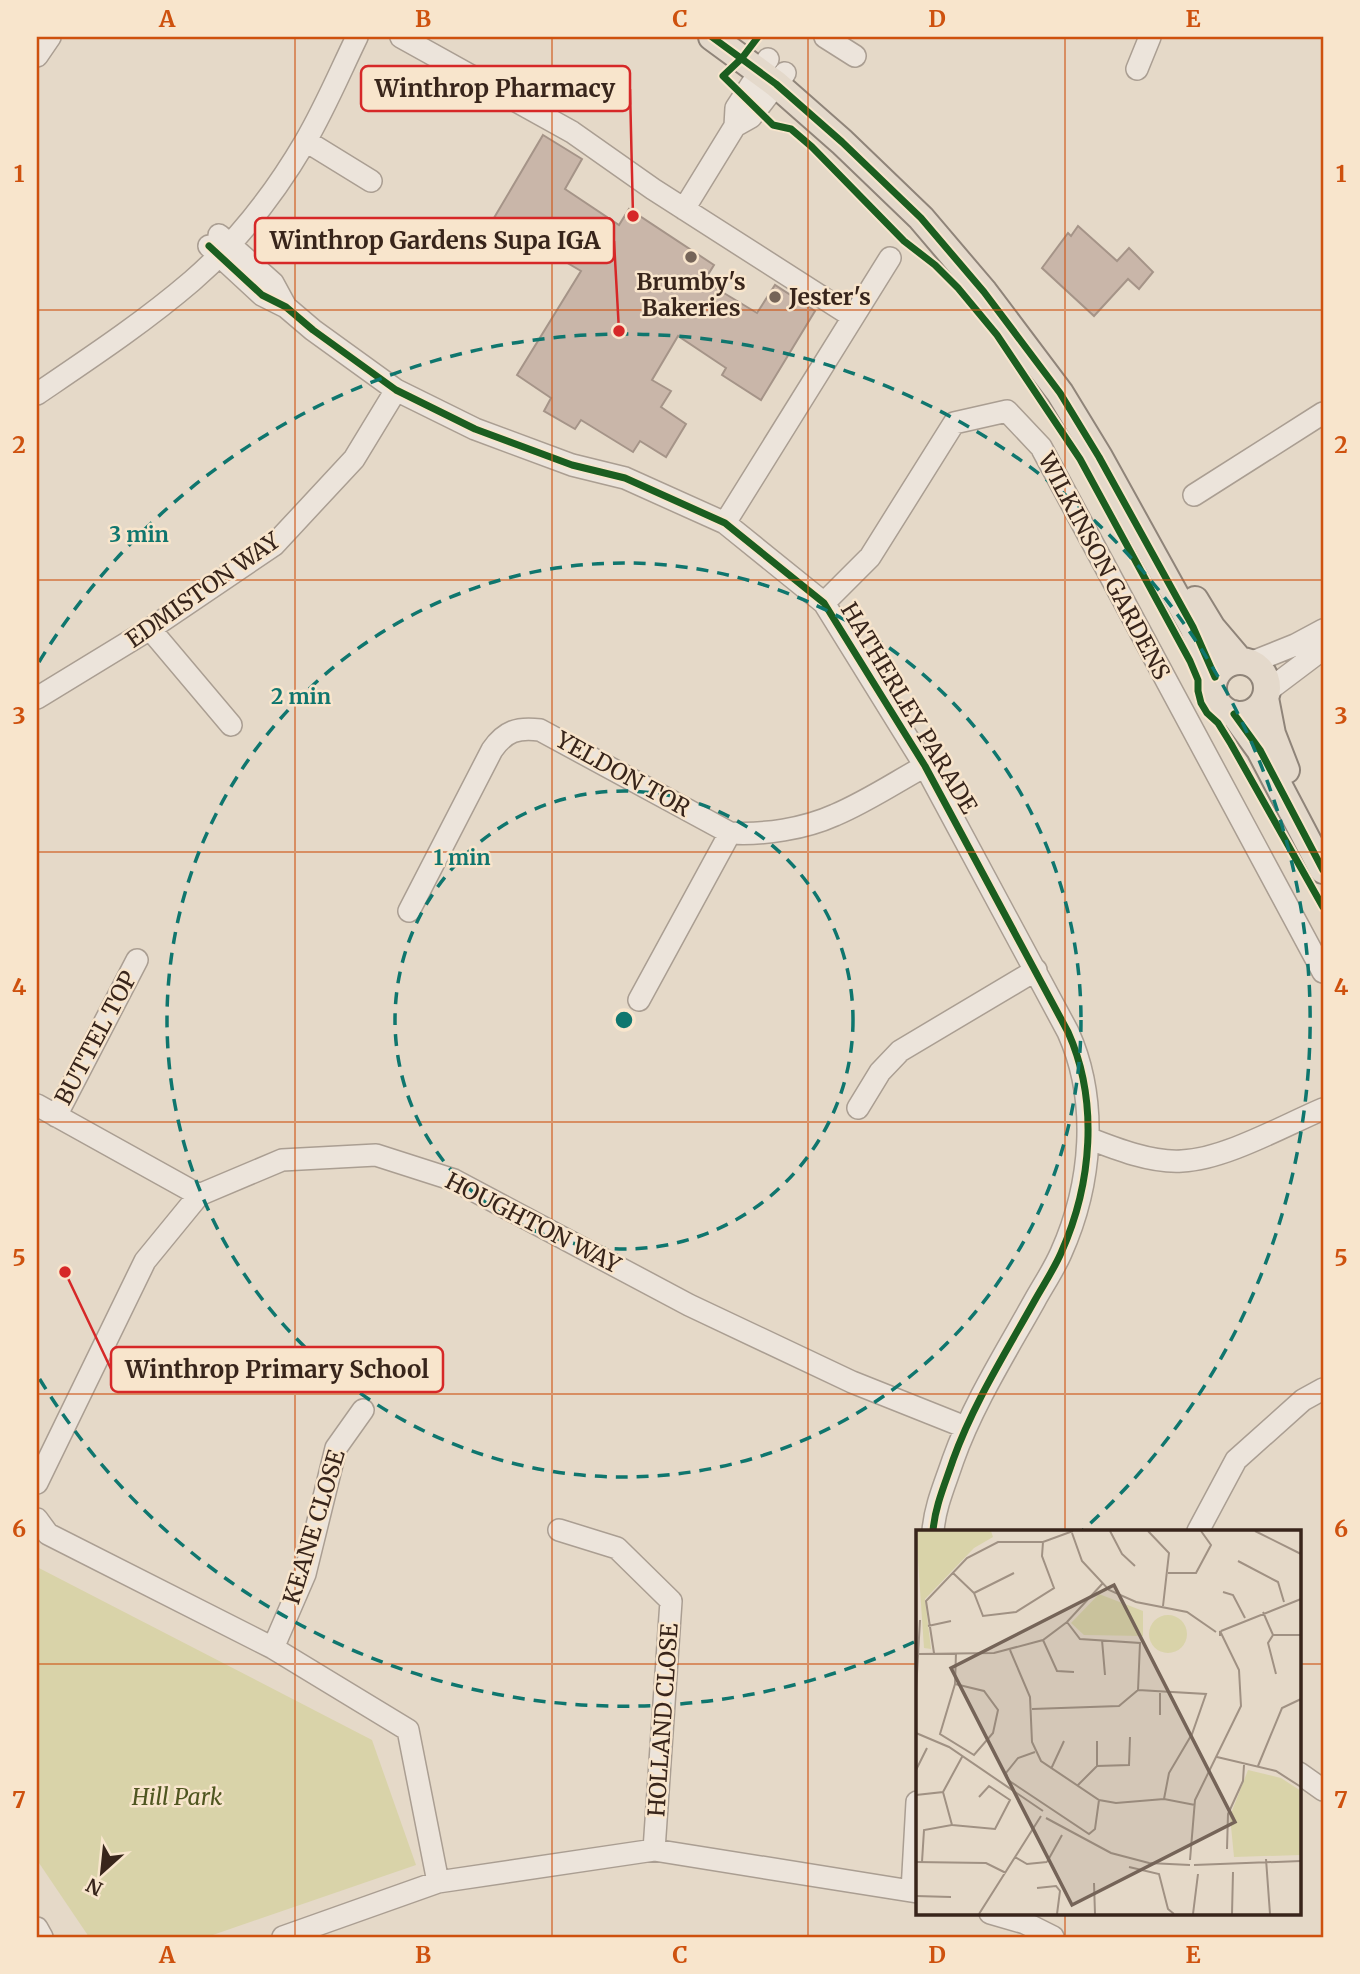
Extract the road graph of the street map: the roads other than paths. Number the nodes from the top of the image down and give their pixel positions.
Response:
1 (50, 37) edge
2 (344, 37) edge
3 (357, 37) edge
4 (401, 37) edge
5 (712, 37) edge
6 (740, 37) edge
7 (825, 37) edge
8 (1150, 37) edge
9 (37, 56) edge
10 (855, 56) dead end
11 (1137, 69) dead end
12 (772, 71) junction
13 (306, 141) junction
14 (371, 181) dead end
15 (684, 209) junction
16 (219, 245) junction
17 (890, 258) dead end
18 (853, 317) junction
19 (37, 378) edge
20 (397, 390) junction
21 (37, 394) edge
22 (1323, 413) edge
23 (1194, 495) dead end
24 (724, 523) junction
25 (824, 603) junction
26 (150, 629) junction
27 (1323, 630) edge
28 (1323, 649) edge
29 (1245, 662) junction
30 (1215, 677) junction
31 (1265, 695) junction
32 (37, 698) edge
33 (1234, 714) junction
34 (231, 725) dead end
35 (925, 765) junction
36 (730, 833) junction
37 (1323, 839) edge
38 (1323, 870) edge
39 (409, 911) dead end
40 (137, 960) dead end
41 (1036, 970) junction
42 (1323, 972) edge
43 (639, 1000) dead end
44 (858, 1108) dead end
45 (1323, 1109) edge
46 (46, 1110) edge
47 (1088, 1138) junction
48 (200, 1195) junction
49 (1323, 1389) edge
50 (363, 1410) dead end
51 (965, 1427) junction
52 (37, 1483) edge
53 (37, 1519) edge
54 (559, 1530) dead end
55 (933, 1530) edge
56 (1199, 1530) edge
57 (273, 1648) junction
58 (1300, 1774) edge
59 (1323, 1790) edge
60 (916, 1846) edge
61 (654, 1850) junction
62 (438, 1882) junction
63 (915, 1891) edge
64 (994, 1914) edge
65 (37, 1928) edge
66 (42, 1937) edge
67 (283, 1937) edge
68 (1052, 1937) edge

1 - 9 street
2 - 16 street
3 - 13 street
4 - 15 street
5 - 12 main road
6 - 12 main road
7 - 10 street
8 - 11 street
12 - 15 street
12 - 29 main road
12 - 30 main road
13 - 14 street
13 - 16 street
15 - 18 street
16 - 19 street
16 - 20 street, HATHERLEY PARADE
16 - 21 street
17 - 18 street
18 - 24 street
20 - 24 street, HATHERLEY PARADE
20 - 26 street, EDMISTON WAY
22 - 23 street
24 - 25 street, HATHERLEY PARADE
25 - 35 street, HATHERLEY PARADE
25 - 42 street, WILKINSON GARDENS
26 - 32 street, EDMISTON WAY
26 - 34 street
27 - 29 street
28 - 31 street
29 - 30 main road
29 - 31 main road
30 - 33 main road
31 - 33 main road
31 - 37 main road
33 - 38 main road
35 - 36 street
35 - 41 street, HATHERLEY PARADE
36 - 39 street, YELDON TOR
36 - 43 street
40 - 46 street, BUTTEL TOP
41 - 44 street
41 - 47 street, HATHERLEY PARADE
45 - 47 street
46 - 48 street
47 - 51 street, HATHERLEY PARADE
48 - 51 street, HOUGHTON WAY
48 - 52 street, HOUGHTON WAY
49 - 56 street
50 - 57 street, KEANE CLOSE
51 - 55 street, HATHERLEY PARADE
53 - 57 street
54 - 61 street, HOLLAND CLOSE
57 - 62 street
58 - 59 street
60 - 63 street
61 - 62 street
61 - 63 street
62 - 67 street
64 - 68 street
65 - 66 street

